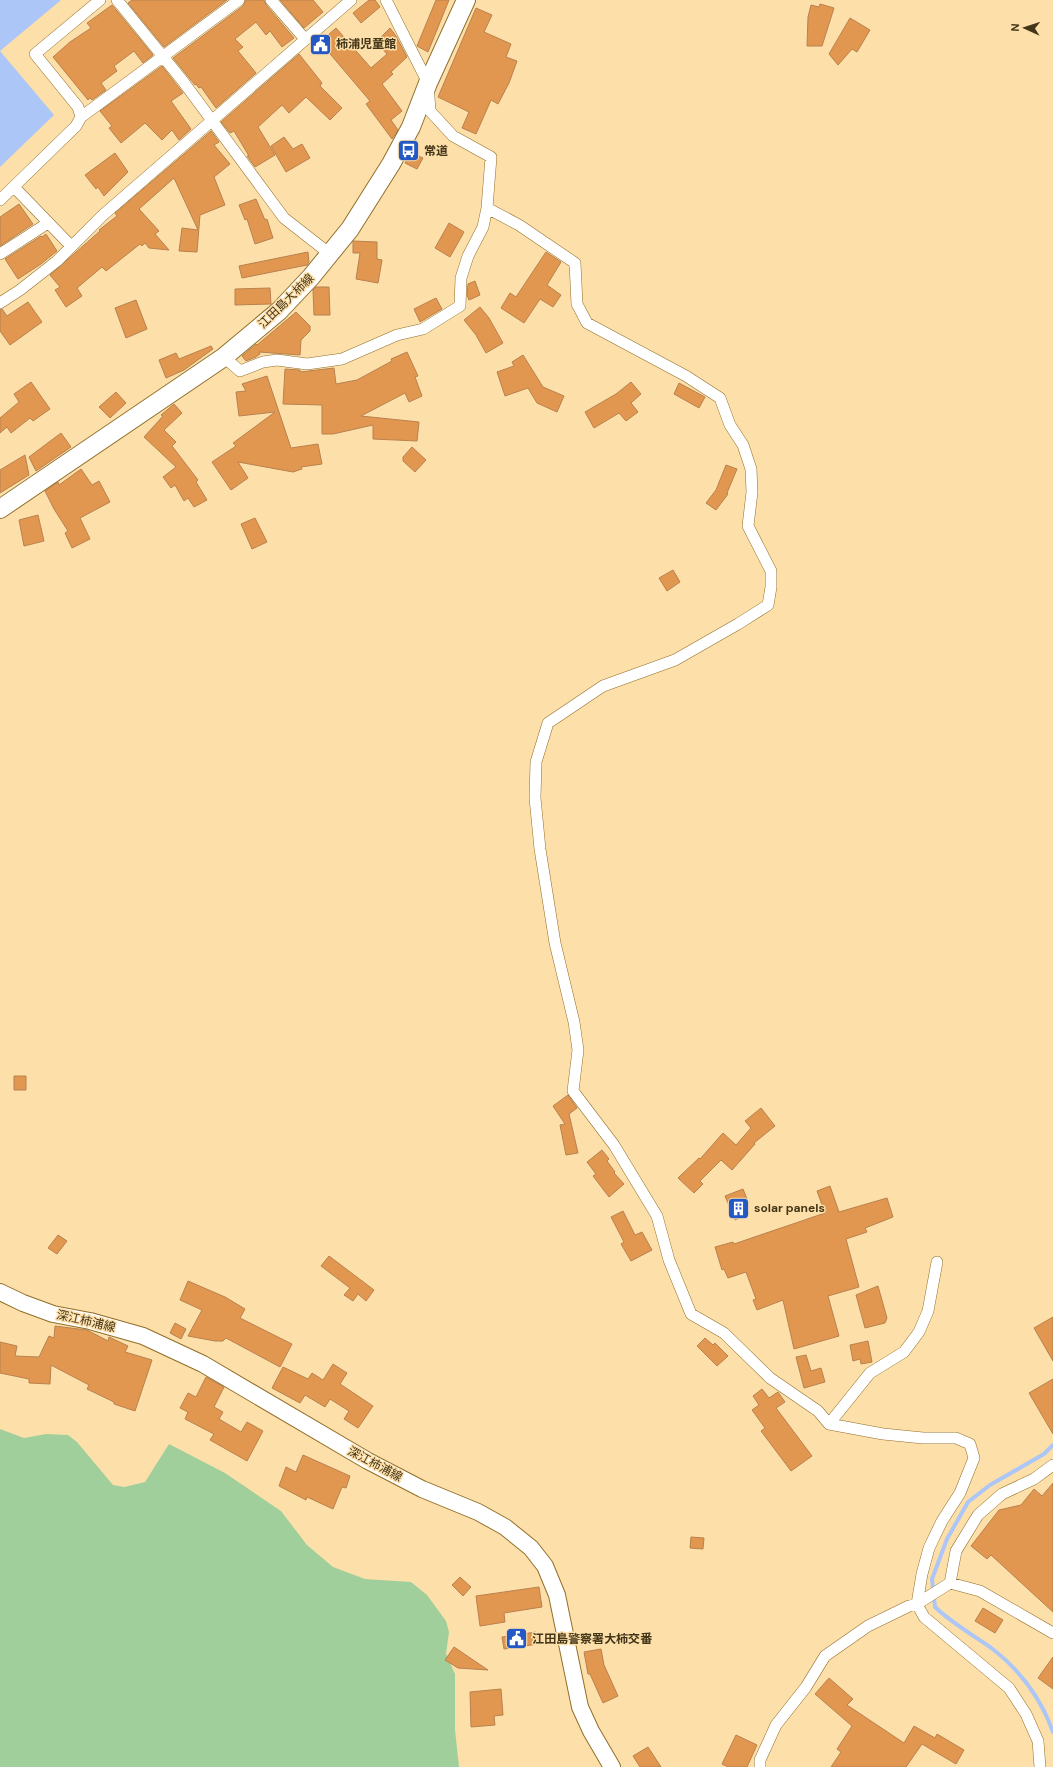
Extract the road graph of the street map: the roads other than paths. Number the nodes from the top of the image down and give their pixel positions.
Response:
1 (100, 0) edge
2 (117, 0) edge
3 (239, 0) edge
4 (272, 0) edge
5 (351, 0) edge
6 (386, 0) edge
7 (466, 0) edge
8 (305, 39) junction
9 (164, 55) junction
10 (428, 83) junction
11 (81, 117) junction
12 (213, 120) junction
13 (14, 187) junction
14 (0, 200) edge
15 (487, 208) junction
16 (48, 223) junction
17 (71, 246) junction
18 (0, 254) edge
19 (330, 254) junction
20 (0, 303) edge
21 (224, 357) junction
22 (1, 507) edge
23 (937, 1262) dead end
24 (0, 1292) edge
25 (829, 1424) junction
26 (1053, 1465) edge
27 (950, 1583) junction
28 (917, 1604) junction
29 (1053, 1633) edge
30 (612, 1767) edge
31 (760, 1767) edge
32 (1040, 1767) edge

1 - 11 street
2 - 9 street
3 - 9 street
4 - 8 street
5 - 8 street
6 - 10 street
7 - 10 main road, 江田島大柿線
8 - 12 street
9 - 11 street
9 - 12 street
10 - 15 street
10 - 19 main road, 江田島大柿線
11 - 13 street
12 - 17 street
12 - 19 street
13 - 14 street
13 - 16 street
15 - 21 street
15 - 25 street
16 - 17 street
16 - 18 street
17 - 20 street
19 - 21 main road, 江田島大柿線
21 - 22 main road, 江田島大柿線
23 - 25 street
24 - 30 main road, 深江柿浦線
25 - 28 street
26 - 27 street
27 - 28 street
27 - 29 street
28 - 31 street
28 - 32 street

